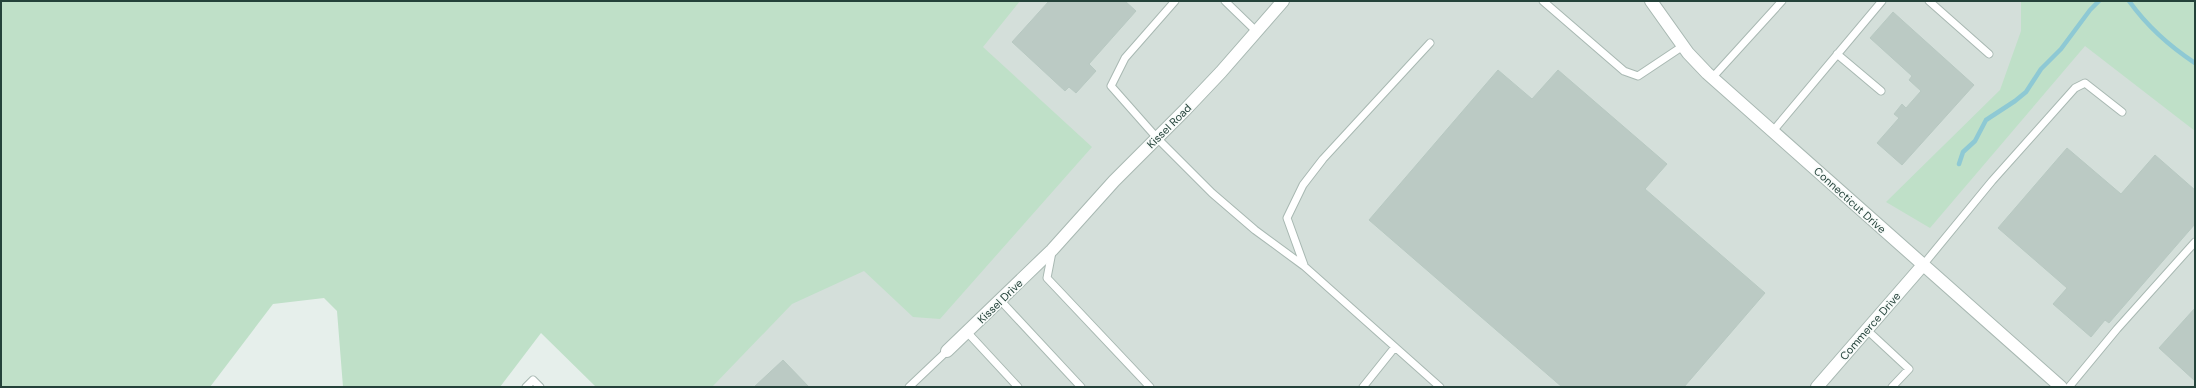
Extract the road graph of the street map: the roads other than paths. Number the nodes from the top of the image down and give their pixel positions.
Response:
1 (1175, 1) edge
2 (1225, 1) edge
3 (1283, 1) edge
4 (1543, 1) edge
5 (1651, 1) edge
6 (1782, 1) edge
7 (1882, 1) edge
8 (1929, 1) edge
9 (1257, 32) junction
10 (1430, 43) dead end
11 (1683, 46) junction
12 (1837, 54) junction
13 (1989, 54) dead end
14 (1712, 78) junction
15 (1881, 91) dead end
16 (2122, 112) dead end
17 (1773, 131) junction
18 (1157, 138) junction
19 (2195, 242) edge
20 (1052, 250) junction
21 (1923, 265) junction
22 (1304, 266) junction
23 (1001, 301) junction
24 (1867, 330) junction
25 (967, 332) junction
26 (1395, 347) junction
27 (947, 351) joint
28 (526, 387) edge
29 (540, 387) edge
30 (909, 387) edge
31 (1018, 387) edge
32 (1081, 387) edge
33 (1150, 387) edge
34 (1363, 387) edge
35 (1440, 387) edge
36 (1817, 387) edge
37 (1892, 387) edge
38 (2061, 387) edge
39 (2069, 387) edge

1 - 18 lane
2 - 9 lane
3 - 9 street, Kissel Road
4 - 11 lane
5 - 11 street, Connecticut Drive
6 - 14 lane
7 - 12 lane
8 - 13 lane
9 - 18 street, Kissel Road
10 - 22 lane
11 - 14 street, Connecticut Drive
12 - 15 lane
12 - 17 lane
14 - 17 street, Connecticut Drive
16 - 21 lane
17 - 21 street, Connecticut Drive
18 - 20 street, Kissel Road
18 - 22 lane
19 - 39 lane
20 - 23 street, Kissel Drive
20 - 33 lane
21 - 24 street, Commerce Drive
21 - 38 street, Connecticut Drive
22 - 26 lane
23 - 25 street, Kissel Drive
23 - 32 lane
24 - 36 street, Commerce Drive
24 - 37 lane
25 - 27 street, Kissel Drive
25 - 31 lane
26 - 34 lane
26 - 35 lane
27 - 30 lane
28 - 29 lane

